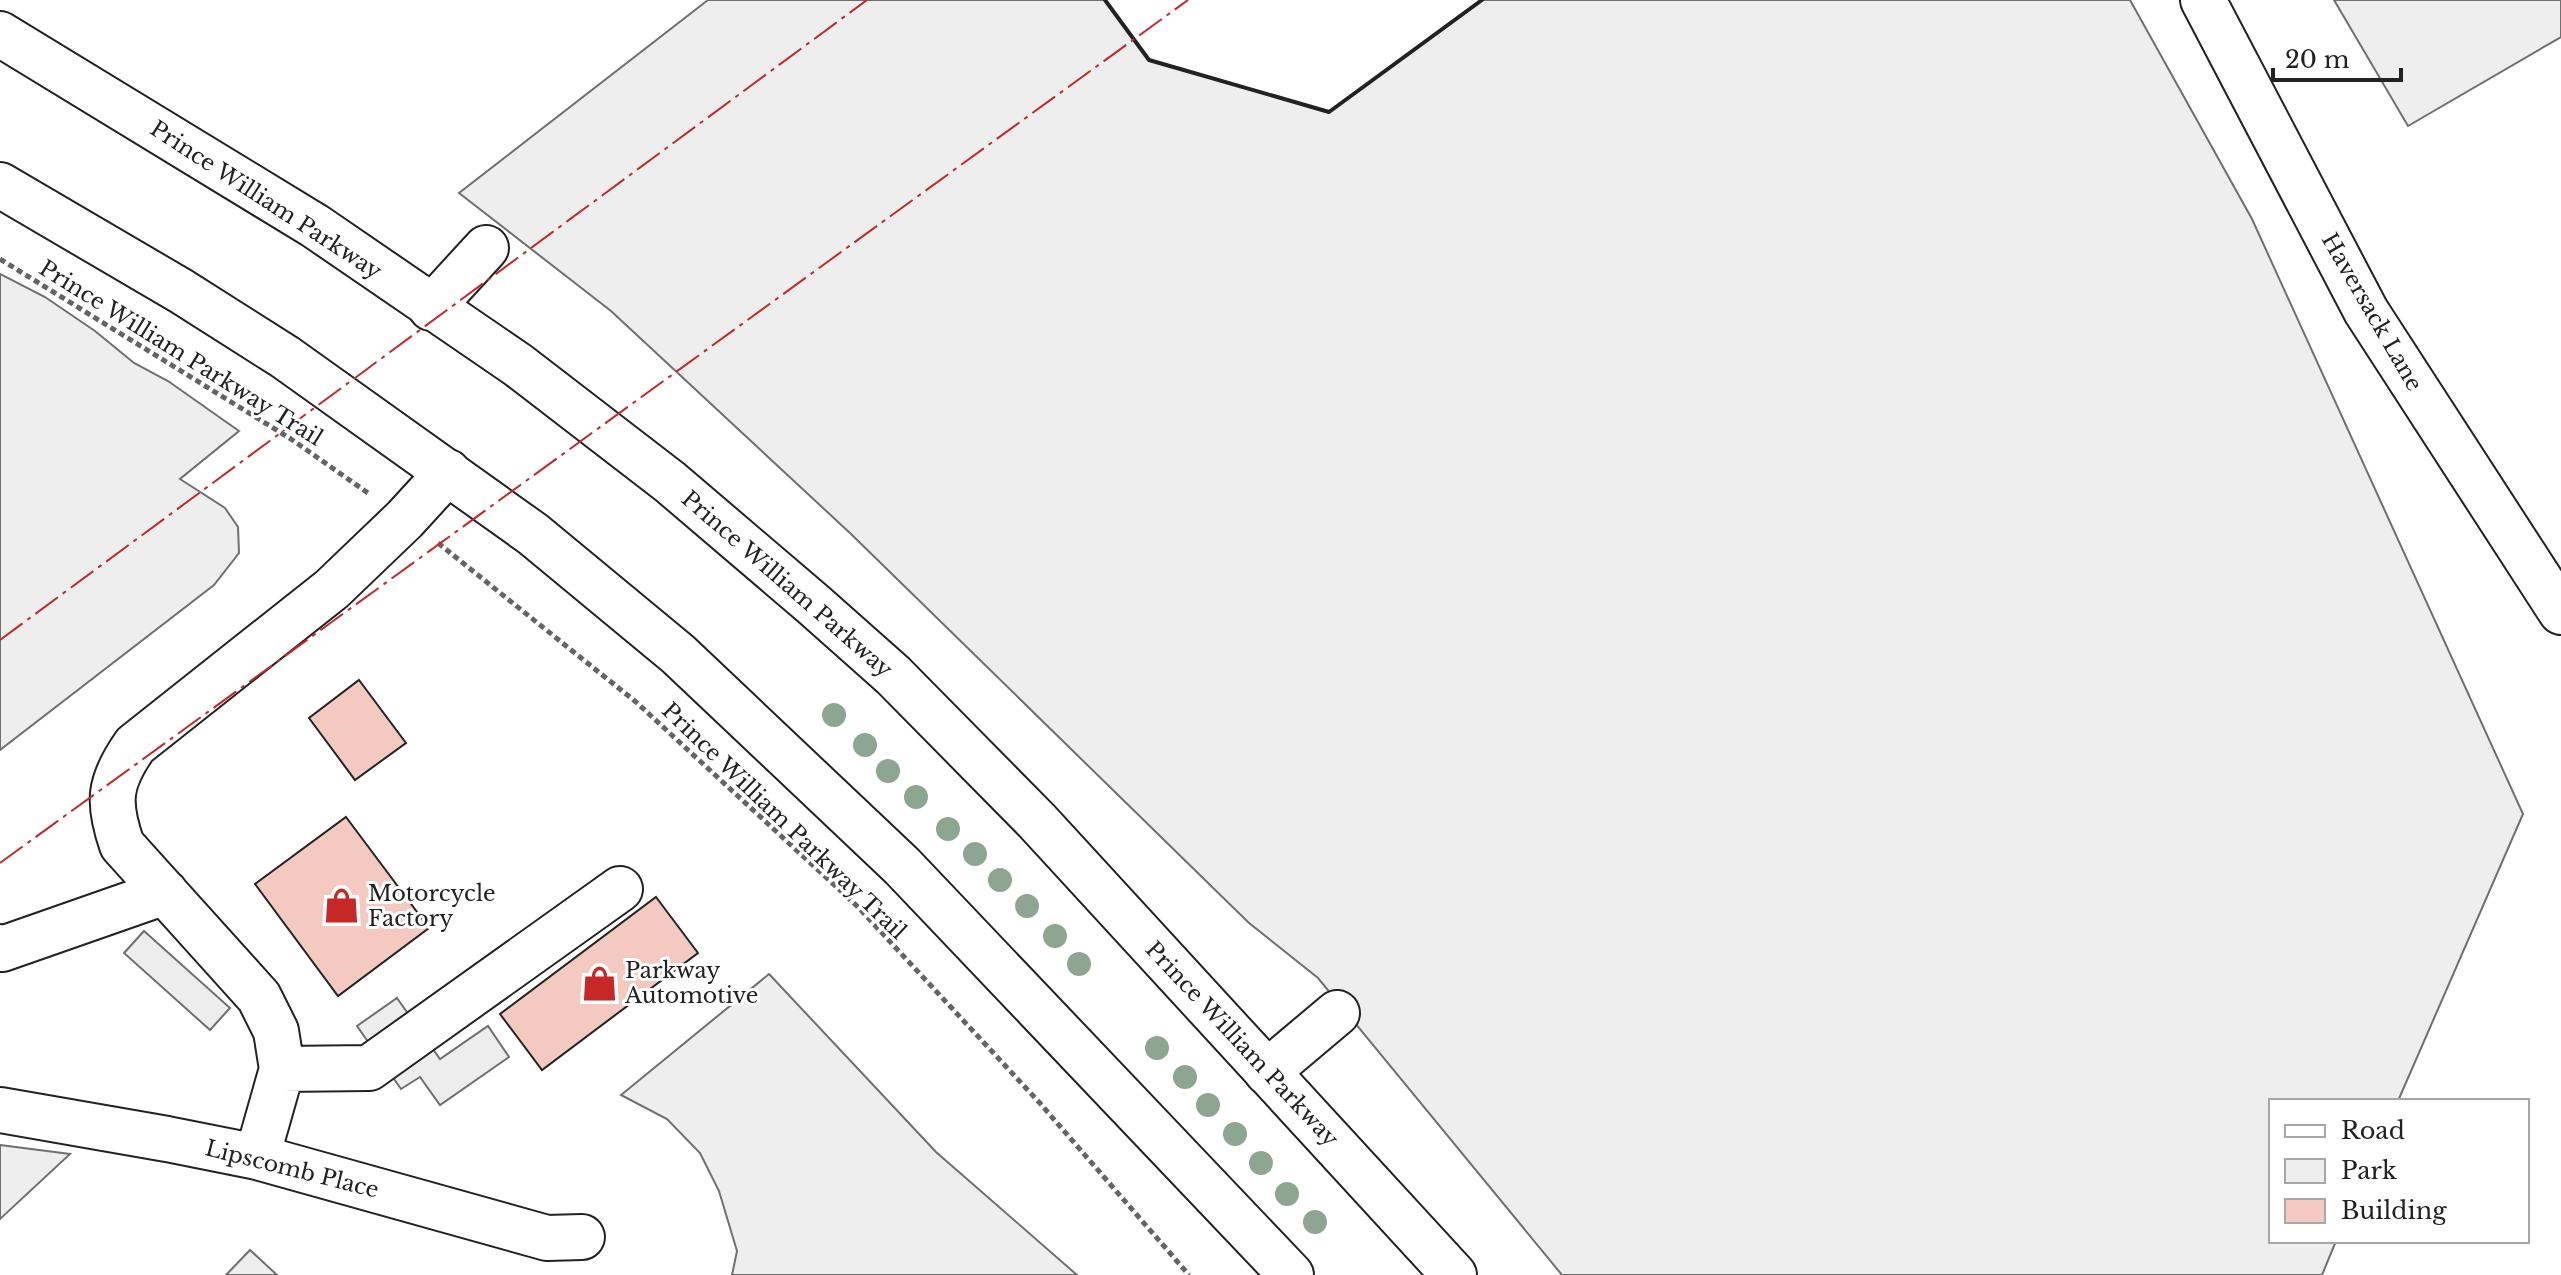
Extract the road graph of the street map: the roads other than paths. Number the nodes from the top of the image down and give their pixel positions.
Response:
1 (2203, 0) edge
2 (0, 34) edge
3 (0, 185) edge
4 (486, 248) dead end
5 (431, 308) junction
6 (448, 472) junction
7 (2561, 612) edge
8 (620, 889) dead end
9 (165, 892) junction
10 (1, 949) edge
11 (1337, 1013) dead end
12 (282, 1069) junction
13 (1267, 1072) junction
14 (0, 1110) edge
15 (257, 1157) junction
16 (582, 1237) dead end
17 (1291, 1275) edge
18 (1454, 1275) edge

1 - 7 main road, Haversack Lane
2 - 5 main road, Prince William Parkway
3 - 6 main road
4 - 5 main road
5 - 13 main road, Prince William Parkway
6 - 9 main road
6 - 17 main road
8 - 12 main road
9 - 10 main road
9 - 12 main road
11 - 13 main road
12 - 15 main road
13 - 18 main road, Prince William Parkway
14 - 15 main road, Lipscomb Place
15 - 16 main road, Lipscomb Place

